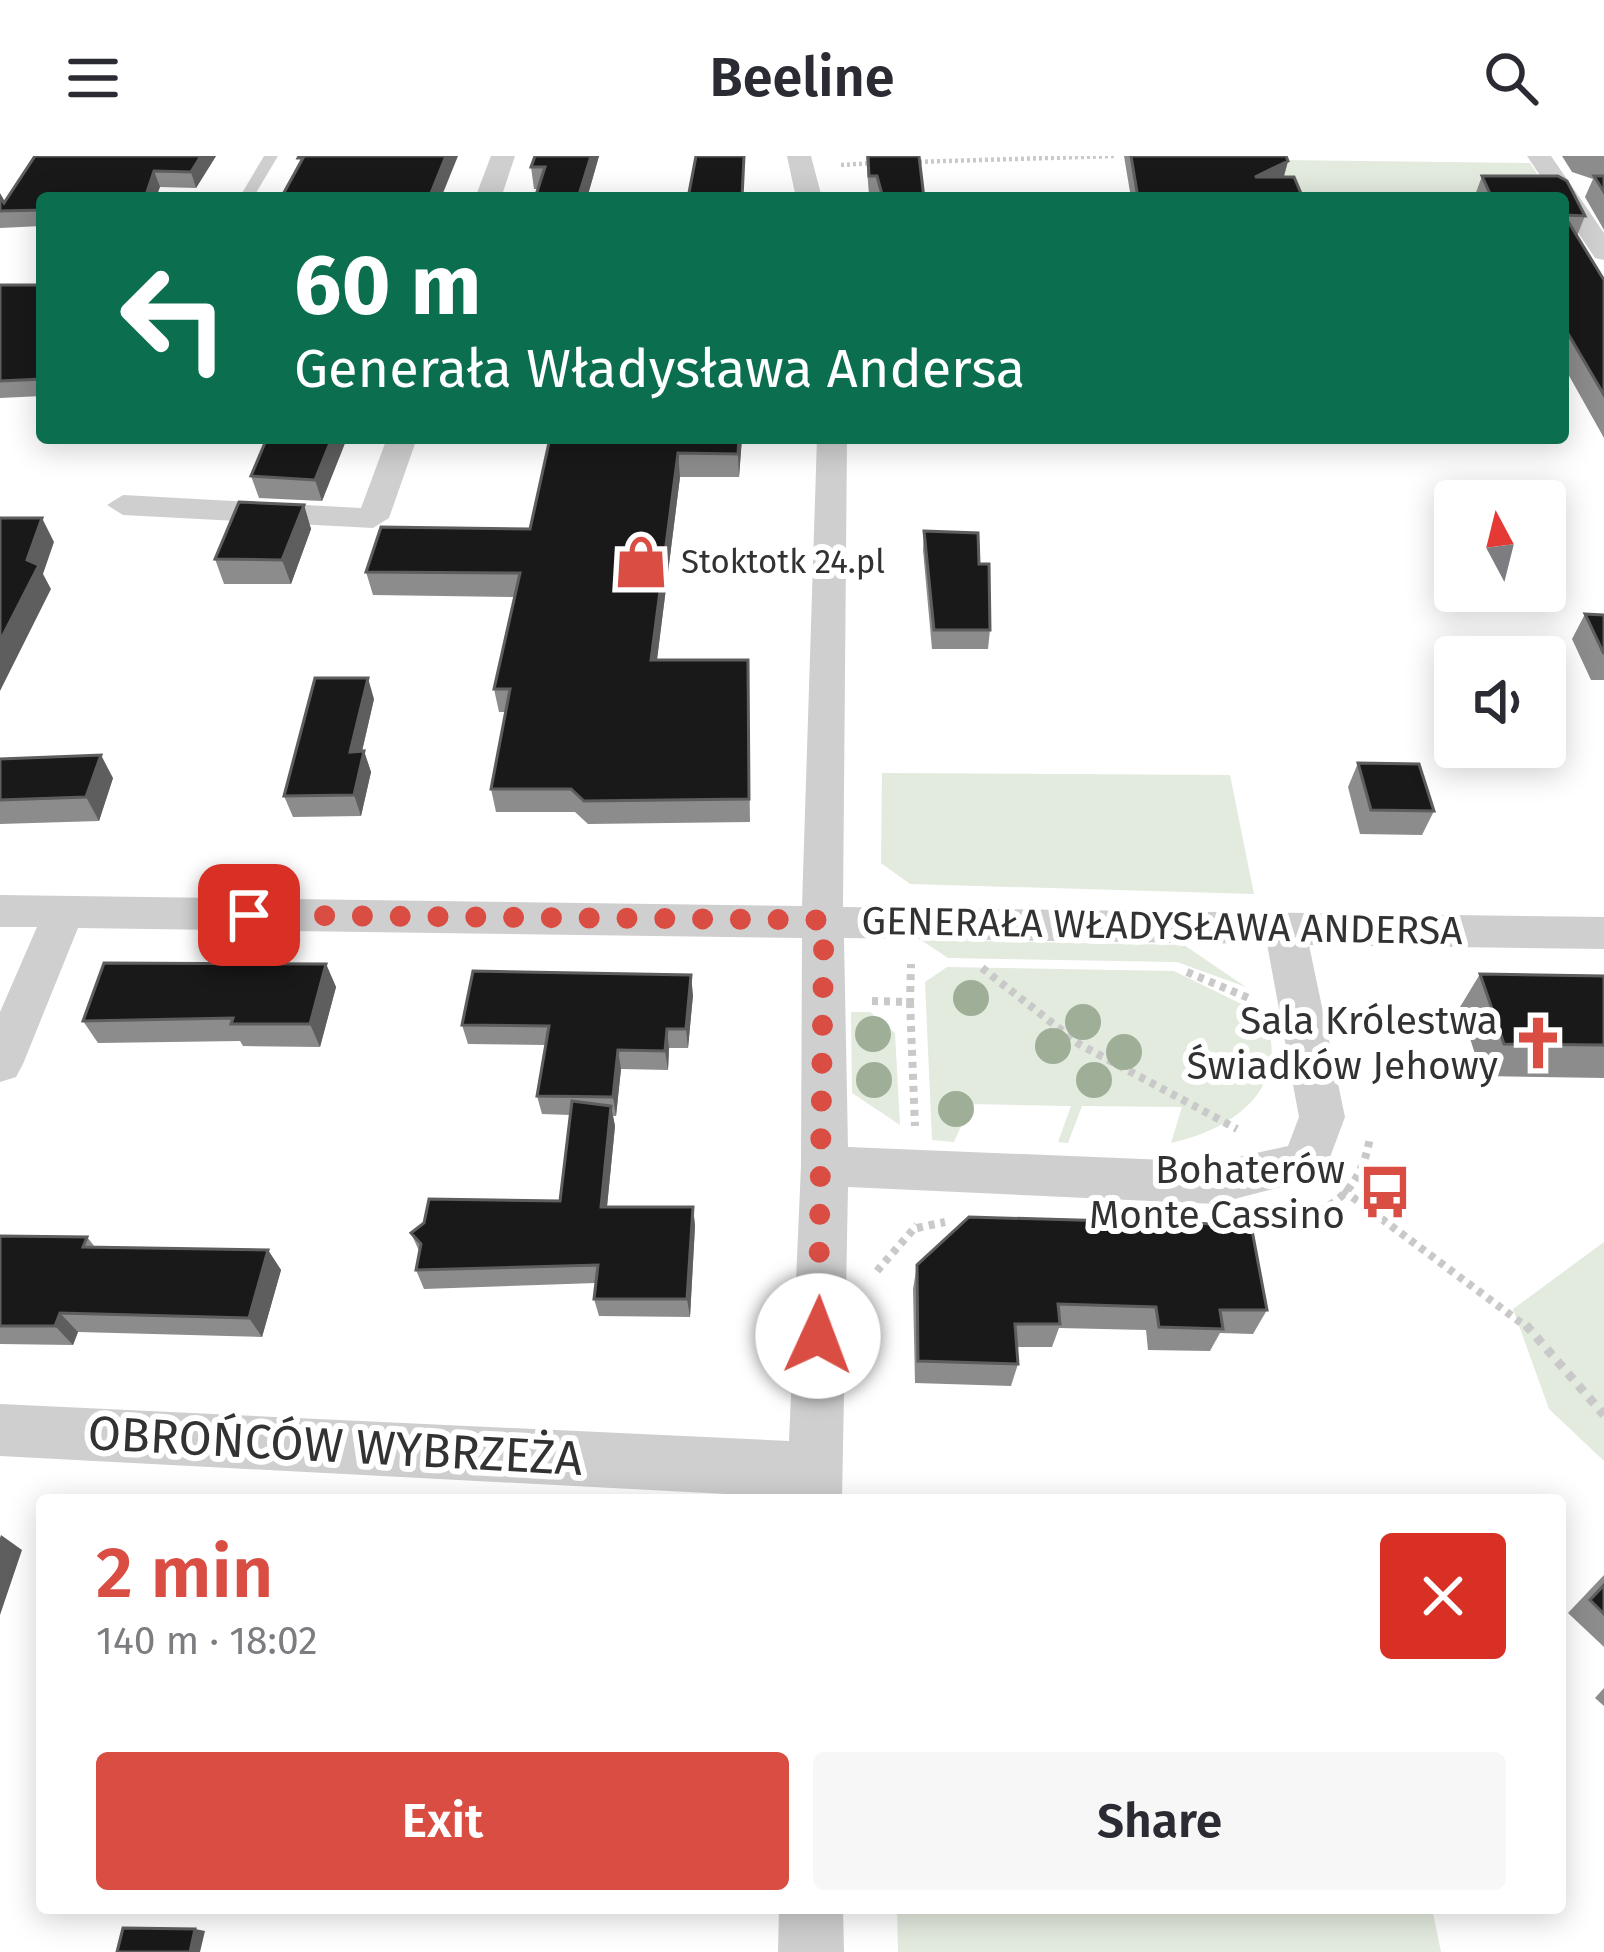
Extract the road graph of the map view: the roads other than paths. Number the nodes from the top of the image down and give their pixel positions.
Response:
1 (272, 156) edge
2 (503, 156) edge
3 (799, 156) edge
4 (1539, 156) edge
5 (250, 192) edge
6 (490, 192) edge
7 (808, 192) edge
8 (1563, 192) edge
9 (1569, 200) edge
10 (1604, 252) edge
11 (400, 444) edge
12 (832, 444) edge
13 (123, 505) dead end
14 (0, 911) edge
15 (64, 912) junction
16 (824, 920) junction
17 (1285, 929) junction
18 (1604, 933) edge
19 (0, 1064) edge
20 (825, 1166) junction
21 (0, 1430) edge
22 (814, 1485) edge
23 (811, 1914) edge
24 (811, 1952) edge

1 - 5 lane
2 - 6 street
3 - 7 street
4 - 8 street
9 - 10 street
11 - 13 street
12 - 16 street
14 - 15 street, GENERAŁA WŁADYSŁAWA ANDERSA
15 - 16 street, GENERAŁA WŁADYSŁAWA ANDERSA
15 - 19 street
16 - 17 street, GENERAŁA WŁADYSŁAWA ANDERSA
16 - 20 street
17 - 18 street, GENERAŁA WŁADYSŁAWA ANDERSA
17 - 20 street
20 - 22 street
21 - 22 street, OBROŃCÓW WYBRZEŻA
23 - 24 street

